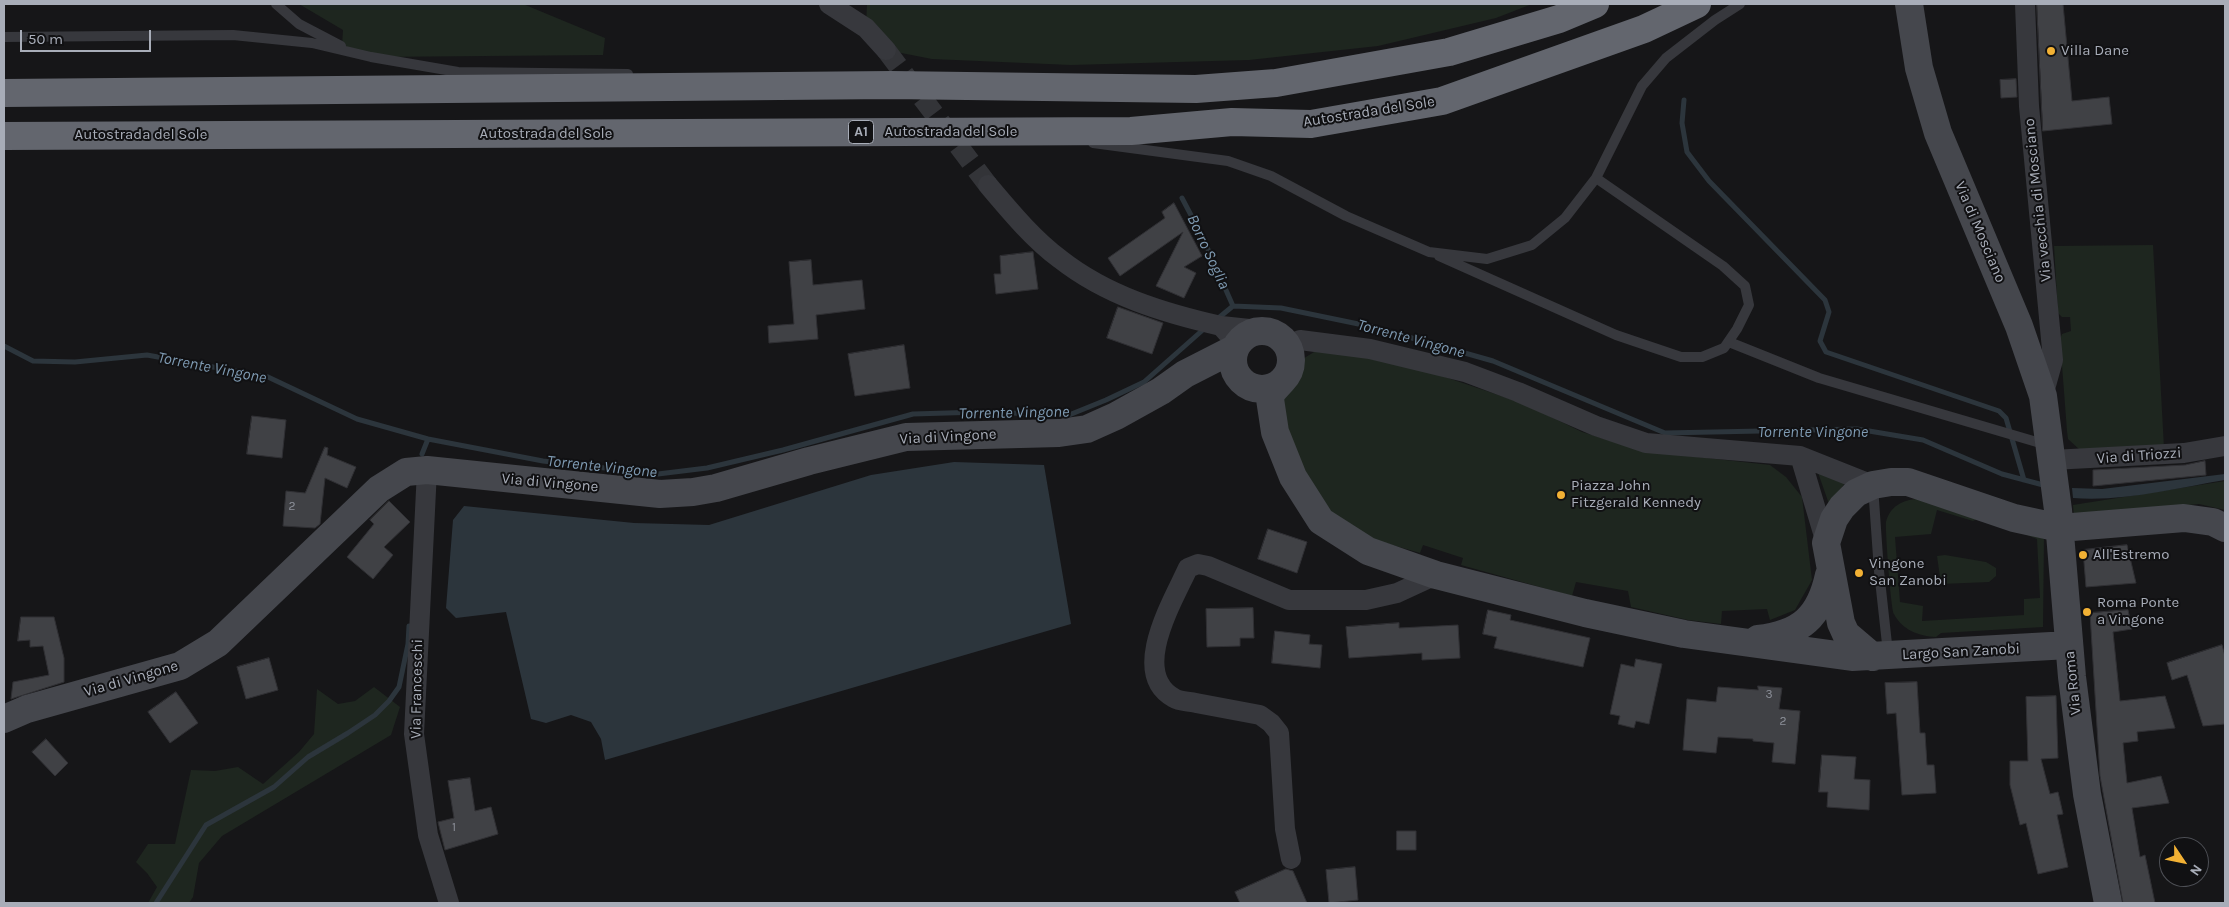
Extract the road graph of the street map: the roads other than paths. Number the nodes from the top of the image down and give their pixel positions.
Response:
1 (276, 4) edge
2 (828, 4) edge
3 (1595, 4) edge
4 (1697, 4) edge
5 (1740, 4) edge
6 (1909, 4) edge
7 (2024, 4) edge
8 (4, 37) edge
9 (886, 50) tunnel mouth
10 (353, 53) junction
11 (643, 75) dead end
12 (670, 76) dead end
13 (891, 85) junction
14 (4, 93) edge
15 (1000, 132) junction
16 (4, 136) edge
17 (1596, 178) junction
18 (988, 185) tunnel mouth
19 (1429, 252) junction
20 (1238, 338) junction
21 (1729, 342) junction
22 (1287, 345) junction
23 (1240, 380) junction
24 (1282, 381) junction
25 (1161, 391) junction
26 (2042, 396) junction
27 (1275, 432) junction
28 (2225, 446) edge
29 (2051, 453) junction
30 (1800, 456) junction
31 (428, 470) junction
32 (1873, 485) junction
33 (2059, 519) junction
34 (2225, 528) edge
35 (1828, 556) junction
36 (1436, 575) junction
37 (1735, 641) junction
38 (2069, 646) junction
39 (1871, 656) junction
40 (4, 719) edge
41 (1291, 859) dead end
42 (449, 903) edge
43 (2108, 903) edge

1 - 10 lane
2 - 9 street
3 - 13 highway
4 - 15 highway, Autostrada del Sole / A1
5 - 17 lane
6 - 26 street, Via di Mosciano
7 - 26 street, Via vecchia di Mosciano
8 - 10 lane
10 - 11 lane
12 - 13 lane
13 - 14 highway
15 - 16 highway, Autostrada del Sole / A1
15 - 19 lane
17 - 19 lane
17 - 21 lane
18 - 20 street
19 - 21 lane
20 - 22 street
20 - 23 street
20 - 25 street, Via di Vingone
21 - 29 lane
22 - 24 street
22 - 30 street
23 - 24 street
23 - 25 street, Via di Vingone
23 - 27 street
24 - 27 street
25 - 31 street, Via di Vingone
26 - 29 street, Via di Mosciano
27 - 36 street
28 - 29 street, Via di Triozzi
29 - 33 street, Via Roma
30 - 32 street
30 - 35 street
31 - 40 street, Via di Vingone
31 - 42 street, Via Franceschi
32 - 33 street
32 - 35 street
32 - 39 lane, Largo San Zanobi
33 - 34 street
33 - 38 street, Via Roma
35 - 37 street
35 - 39 street
36 - 37 street
36 - 41 street
37 - 39 street
38 - 39 street, Largo San Zanobi
38 - 43 street, Via Roma

